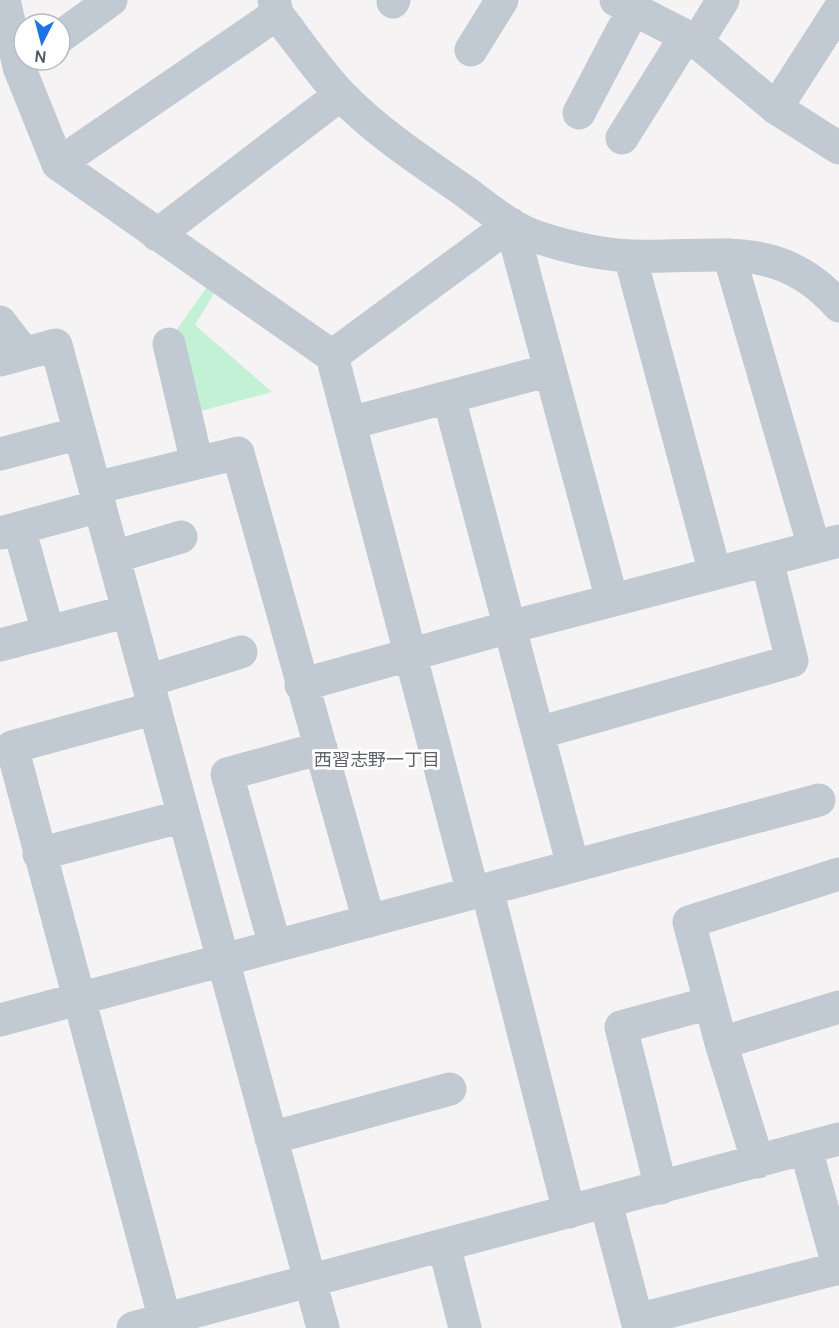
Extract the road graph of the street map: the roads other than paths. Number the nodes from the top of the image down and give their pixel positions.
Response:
1 (4, 0) edge
2 (111, 0) edge
3 (502, 0) edge
4 (723, 0) edge
5 (624, 5) edge
6 (276, 7) edge
7 (839, 10) edge
8 (12, 26) edge
9 (72, 28) edge
10 (691, 39) junction
11 (471, 50) dead end
12 (27, 72) edge
13 (340, 95) junction
14 (776, 108) junction
15 (579, 112) dead end
16 (622, 138) dead end
17 (839, 148) edge
18 (58, 164) junction
19 (511, 224) junction
20 (157, 235) junction
21 (729, 255) junction
22 (630, 256) junction
23 (839, 306) edge
24 (0, 322) edge
25 (169, 344) dead end
26 (12, 356) edge
27 (332, 357) junction
28 (550, 370) junction
29 (449, 398) junction
30 (350, 423) junction
31 (80, 433) junction
32 (0, 454) edge
33 (197, 463) junction
34 (98, 497) junction
35 (10, 531) edge
36 (181, 537) dead end
37 (827, 544) edge
38 (114, 557) junction
39 (768, 560) junction
40 (716, 573) junction
41 (612, 600) junction
42 (128, 611) junction
43 (510, 627) junction
44 (48, 632) junction
45 (0, 645) edge
46 (241, 652) dead end
47 (409, 654) junction
48 (301, 685) junction
49 (151, 694) junction
50 (538, 733) junction
51 (321, 748) junction
52 (819, 800) dead end
53 (184, 816) junction
54 (39, 854) junction
55 (573, 866) junction
56 (839, 874) edge
57 (480, 891) junction
58 (369, 921) junction
59 (275, 946) junction
60 (223, 960) junction
61 (80, 999) junction
62 (710, 1003) junction
63 (839, 1007) edge
64 (0, 1020) edge
65 (721, 1043) junction
66 (450, 1089) dead end
67 (272, 1138) junction
68 (839, 1139) edge
69 (806, 1149) junction
70 (758, 1162) junction
71 (661, 1188) junction
72 (606, 1203) junction
73 (569, 1212) junction
74 (444, 1245) junction
75 (839, 1268) edge
76 (310, 1281) junction
77 (176, 1321) edge
78 (638, 1324) edge
79 (133, 1328) edge
80 (323, 1328) edge
81 (465, 1328) edge

1 - 8 street
2 - 9 street
3 - 11 street
4 - 10 street
5 - 10 street
5 - 15 street
6 - 13 street
6 - 18 street
7 - 14 street
10 - 14 street
10 - 16 street
12 - 18 street
13 - 19 street
13 - 20 street
14 - 17 street
18 - 20 street
19 - 22 street
19 - 27 street
19 - 28 street
20 - 27 street
21 - 22 street
21 - 23 street
21 - 37 street
22 - 40 street
24 - 26 street
25 - 33 street
26 - 31 street
27 - 30 street
28 - 29 street
28 - 41 street
29 - 30 street
29 - 43 street
30 - 47 street
31 - 32 street
31 - 34 street
33 - 34 street
33 - 48 street
34 - 35 street
34 - 38 street
35 - 44 street
36 - 38 street
37 - 39 street
38 - 42 street
39 - 40 street
39 - 50 street
40 - 41 street
41 - 43 street
42 - 44 street
42 - 49 street
43 - 47 street
43 - 50 street
44 - 45 street
46 - 49 street
47 - 48 street
47 - 57 street
48 - 51 street
49 - 53 street
49 - 54 street
50 - 55 street
51 - 58 street
51 - 59 street
52 - 55 street
53 - 54 street
53 - 60 street
54 - 61 street
55 - 57 street
56 - 62 street
57 - 58 street
57 - 73 street
58 - 59 street
59 - 60 street
60 - 61 street
60 - 67 street
61 - 64 street
61 - 77 street
62 - 65 street
62 - 71 street
63 - 65 street
65 - 70 street
66 - 67 street
67 - 76 street
68 - 69 street
69 - 70 street
69 - 75 street
70 - 71 street
71 - 72 street
72 - 73 street
72 - 78 street
73 - 74 street
74 - 76 street
74 - 81 street
75 - 78 street
76 - 77 street
76 - 80 street
77 - 79 street

